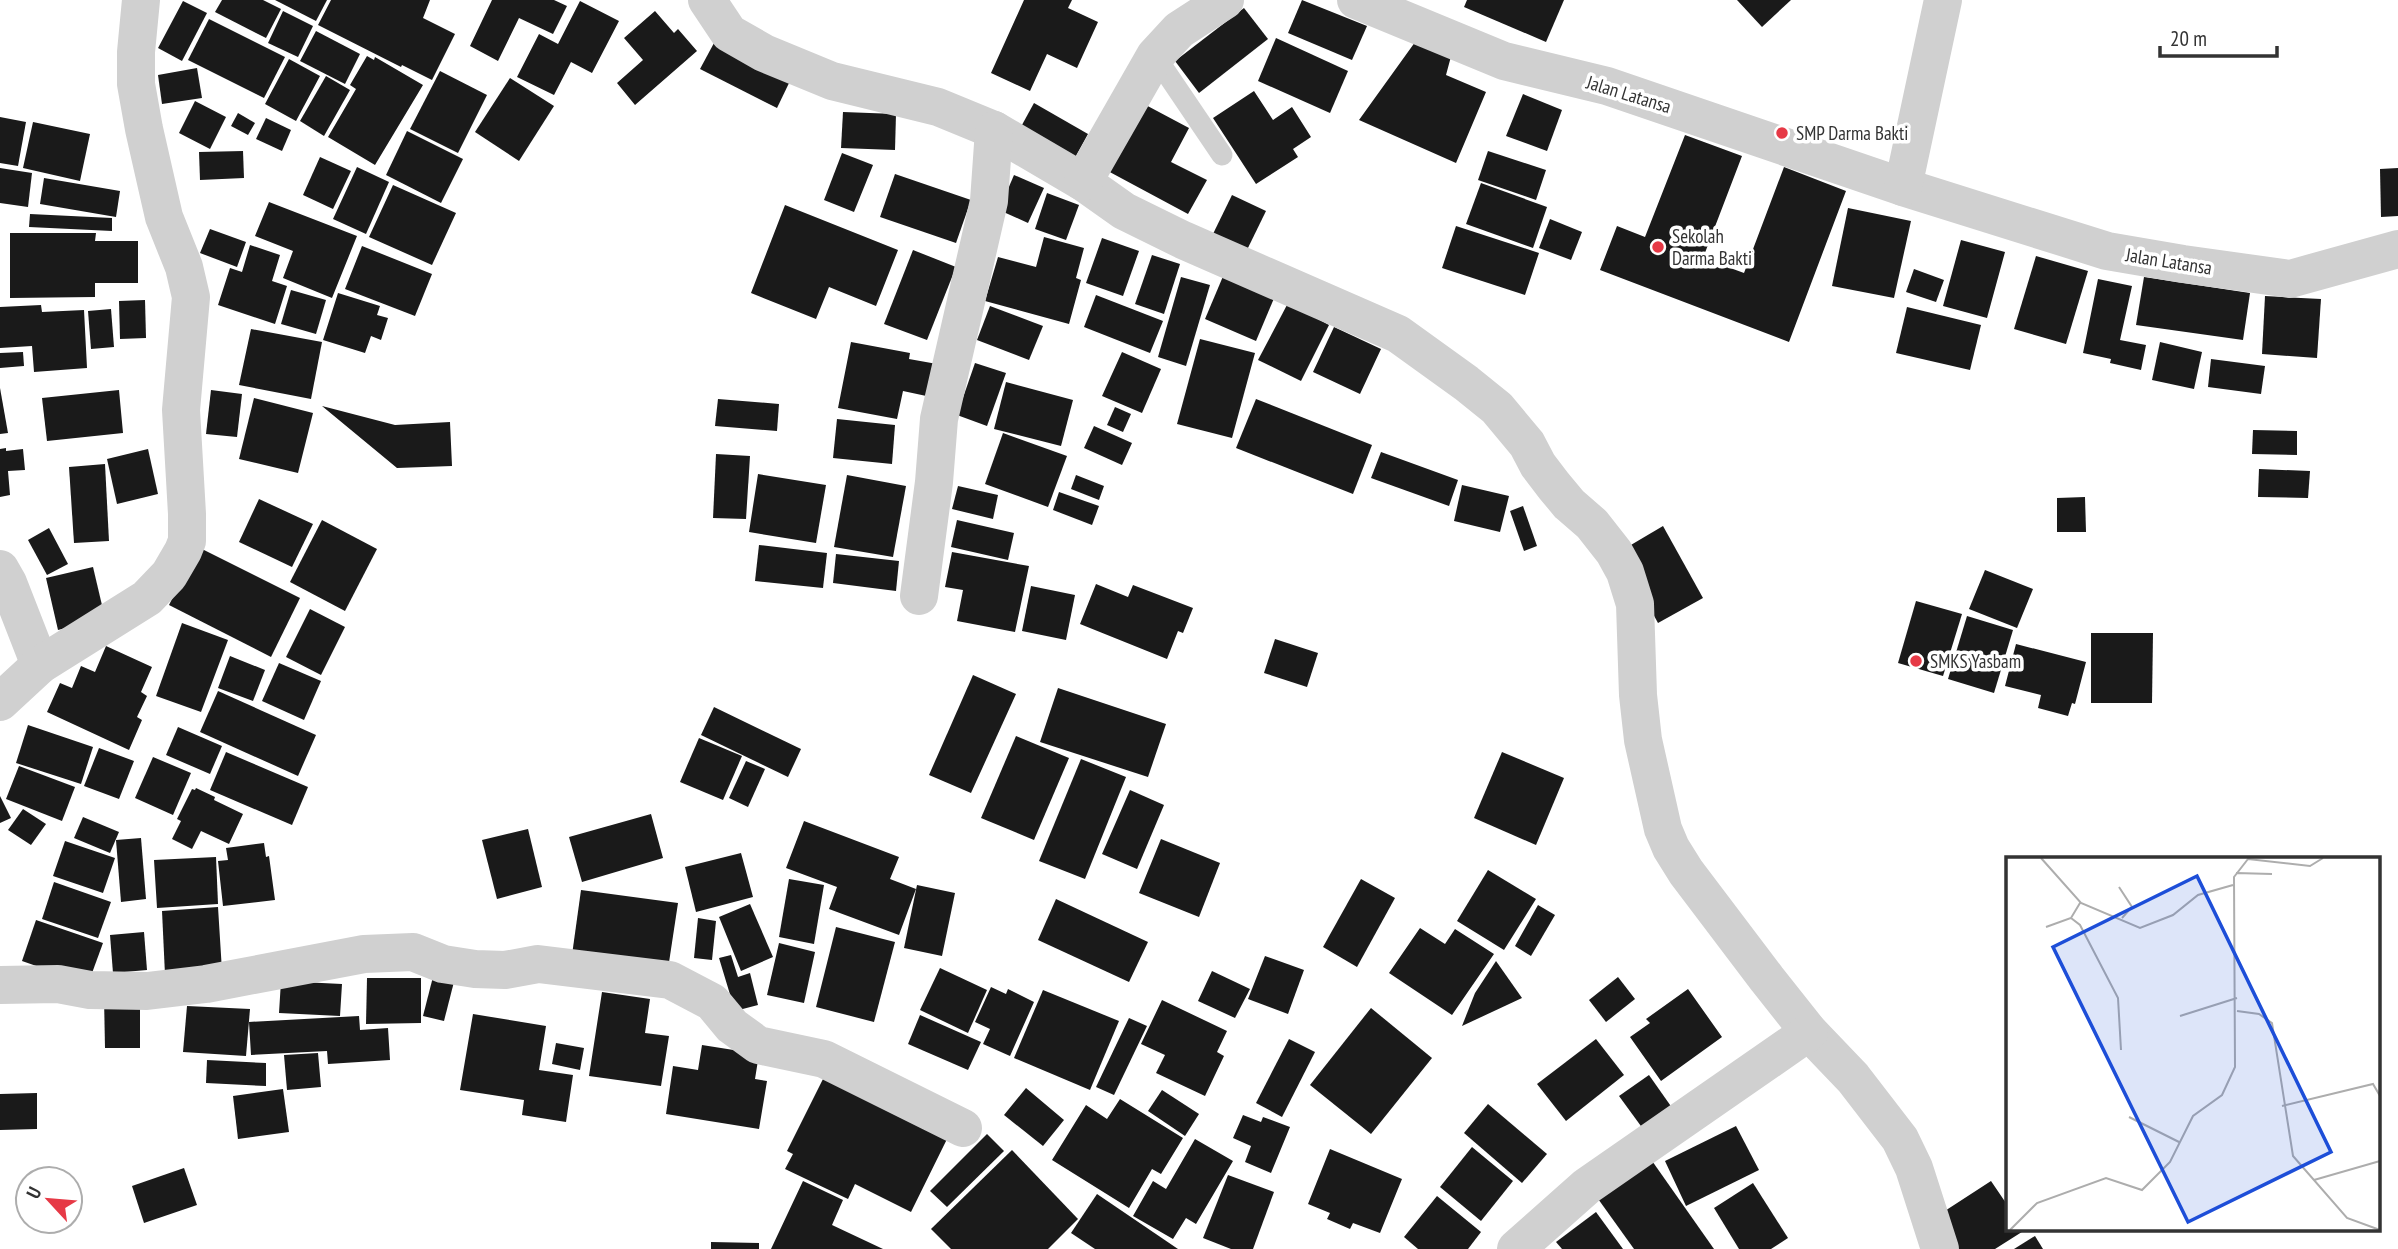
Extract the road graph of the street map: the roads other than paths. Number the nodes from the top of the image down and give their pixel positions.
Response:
1 (142, 0) edge
2 (706, 0) edge
3 (1225, 0) edge
4 (1356, 0) edge
5 (1943, 0) edge
6 (1155, 56) junction
7 (995, 130) junction
8 (1223, 155) dead end
9 (1083, 182) junction
10 (1903, 187) junction
11 (2398, 249) edge
12 (0, 569) edge
13 (919, 596) dead end
14 (40, 665) junction
15 (0, 702) edge
16 (0, 985) edge
17 (1809, 1032) junction
18 (963, 1128) dead end
19 (1516, 1249) edge
20 (1940, 1249) edge

1 - 14 street
2 - 7 street
3 - 6 street
4 - 10 street, Jalan Latansa
5 - 10 street
6 - 8 lane
6 - 9 street
7 - 9 street
7 - 13 street
9 - 17 street
10 - 11 street, Jalan Latansa
12 - 14 street
14 - 15 street
16 - 18 street
17 - 19 street
17 - 20 street

